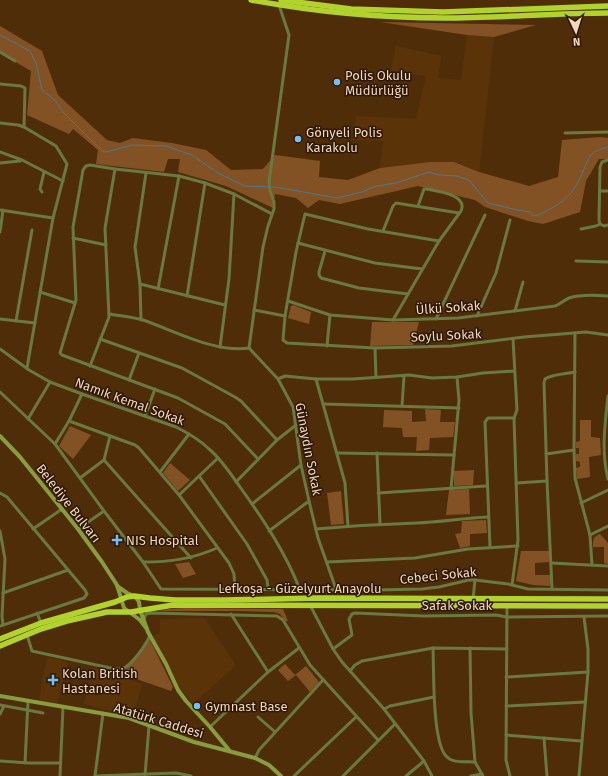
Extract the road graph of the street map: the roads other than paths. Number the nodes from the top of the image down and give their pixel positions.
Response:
1 (251, 0) edge
2 (280, 3) edge
3 (608, 6) edge
4 (608, 13) edge
5 (0, 52) edge
6 (15, 61) dead end
7 (0, 84) edge
8 (0, 123) edge
9 (24, 127) junction
10 (608, 132) edge
11 (565, 133) dead end
12 (0, 152) edge
13 (22, 160) junction
14 (608, 160) edge
15 (0, 163) edge
16 (115, 170) junction
17 (44, 172) junction
18 (146, 173) junction
19 (179, 176) junction
20 (63, 181) junction
21 (205, 183) junction
22 (600, 191) junction
23 (608, 191) edge
24 (42, 192) dead end
25 (234, 194) junction
26 (418, 206) junction
27 (2, 210) edge
28 (459, 213) junction
29 (272, 214) junction
30 (485, 215) dead end
31 (53, 218) junction
32 (510, 220) dead end
33 (600, 224) junction
34 (608, 225) edge
35 (581, 229) dead end
36 (32, 230) dead end
37 (383, 231) junction
38 (0, 232) edge
39 (74, 238) junction
40 (439, 241) junction
41 (298, 243) junction
42 (106, 245) junction
43 (325, 251) junction
44 (576, 261) dead end
45 (608, 262) edge
46 (422, 269) junction
47 (523, 282) dead end
48 (140, 284) junction
49 (158, 289) junction
50 (40, 292) junction
51 (408, 294) junction
52 (187, 296) junction
53 (608, 296) edge
54 (288, 301) junction
55 (75, 303) junction
56 (226, 305) junction
57 (254, 310) junction
58 (515, 311) junction
59 (109, 314) junction
60 (330, 315) junction
61 (285, 316) junction
62 (477, 316) junction
63 (0, 319) edge
64 (436, 319) junction
65 (141, 320) junction
66 (393, 320) junction
67 (16, 321) junction
68 (35, 323) junction
69 (575, 333) junction
70 (608, 335) edge
71 (100, 339) junction
72 (513, 339) junction
73 (327, 346) junction
74 (220, 347) junction
75 (249, 348) junction
76 (375, 348) junction
77 (0, 349) edge
78 (139, 353) junction
79 (90, 366) junction
80 (27, 368) junction
81 (514, 371) junction
82 (575, 372) junction
83 (404, 376) junction
84 (376, 377) junction
85 (457, 377) junction
86 (278, 379) junction
87 (316, 379) junction
88 (129, 380) junction
89 (50, 382) junction
90 (155, 389) junction
91 (0, 392) edge
92 (82, 394) junction
93 (608, 396) edge
94 (324, 404) junction
95 (402, 406) junction
96 (459, 408) junction
97 (145, 416) junction
98 (514, 418) junction
99 (28, 419) junction
100 (69, 421) junction
101 (296, 425) junction
102 (189, 434) junction
103 (110, 436) junction
104 (0, 437) edge
105 (277, 440) junction
106 (55, 444) junction
107 (574, 450) junction
108 (338, 453) junction
109 (377, 453) junction
110 (546, 454) junction
111 (454, 455) junction
112 (218, 458) junction
113 (258, 459) junction
114 (104, 460) junction
115 (301, 465) junction
116 (160, 472) junction
117 (199, 476) junction
118 (80, 478) junction
119 (608, 479) edge
120 (547, 480) junction
121 (236, 482) junction
122 (517, 484) junction
123 (486, 486) junction
124 (451, 489) junction
125 (608, 490) edge
126 (0, 493) edge
127 (378, 493) junction
128 (179, 495) junction
129 (309, 501) junction
130 (252, 504) junction
131 (581, 504) junction
132 (62, 509) junction
133 (104, 511) junction
134 (488, 517) junction
135 (380, 524) junction
136 (348, 526) junction
137 (608, 526) edge
138 (316, 528) junction
139 (34, 529) junction
140 (78, 529) junction
141 (0, 531) edge
142 (269, 531) junction
143 (590, 535) junction
144 (518, 546) junction
145 (490, 547) junction
146 (217, 548) junction
147 (191, 558) junction
148 (143, 562) junction
149 (327, 562) junction
150 (551, 563) junction
151 (592, 564) junction
152 (608, 566) edge
153 (68, 570) junction
154 (475, 580) junction
155 (117, 585) junction
156 (512, 585) junction
157 (236, 589) junction
158 (268, 589) junction
159 (320, 589) junction
160 (336, 589) junction
161 (552, 589) junction
162 (300, 590) junction
163 (608, 590) edge
164 (3, 593) junction
165 (134, 596) junction
166 (318, 598) junction
167 (121, 599) junction
168 (473, 599) junction
169 (608, 599) edge
170 (310, 605) junction
171 (507, 605) junction
172 (608, 606) edge
173 (140, 610) junction
174 (127, 612) junction
175 (37, 613) junction
176 (231, 614) junction
177 (608, 616) edge
178 (506, 617) junction
179 (584, 617) junction
180 (144, 621) junction
181 (41, 623) junction
182 (2, 626) edge
183 (147, 629) junction
184 (27, 635) junction
185 (150, 635) junction
186 (0, 639) edge
187 (0, 646) edge
188 (299, 648) junction
189 (433, 648) junction
190 (470, 648) junction
191 (507, 649) junction
192 (333, 650) junction
193 (350, 671) junction
194 (268, 672) junction
195 (588, 672) junction
196 (506, 676) junction
197 (323, 680) junction
198 (0, 696) edge
199 (434, 697) junction
200 (28, 701) junction
201 (585, 702) junction
202 (2, 705) edge
203 (506, 706) junction
204 (63, 708) junction
205 (27, 709) junction
206 (384, 709) junction
207 (43, 713) dead end
208 (103, 713) junction
209 (0, 714) edge
210 (258, 717) dead end
211 (356, 717) junction
212 (395, 724) junction
213 (149, 726) junction
214 (210, 727) junction
215 (274, 732) junction
216 (506, 736) junction
217 (544, 738) junction
218 (378, 740) junction
219 (581, 741) junction
220 (229, 750) junction
221 (255, 758) junction
222 (0, 761) edge
223 (424, 761) junction
224 (60, 762) junction
225 (475, 762) junction
226 (26, 763) junction
227 (276, 774) edge
228 (145, 775) edge
229 (482, 775) edge
230 (60, 776) edge
231 (95, 776) edge
232 (191, 776) edge
233 (281, 776) edge
234 (294, 776) edge
235 (343, 776) edge
236 (406, 776) edge
237 (432, 776) edge
238 (471, 776) edge
239 (510, 776) edge
240 (547, 776) edge
241 (579, 776) edge

1 - 2 highway
2 - 3 highway
2 - 4 highway
2 - 29 street
5 - 6 street
7 - 9 street
8 - 9 street
9 - 20 street
10 - 11 street
12 - 13 street
13 - 15 street
13 - 17 street
14 - 22 street
16 - 18 street
16 - 39 street
16 - 42 street
17 - 20 street
17 - 24 street
18 - 19 street
18 - 48 street
19 - 21 street
19 - 49 street
20 - 31 street
21 - 25 street
21 - 52 street
22 - 23 street
22 - 33 street
25 - 29 street
25 - 56 street
26 - 28 street
26 - 28 street
26 - 37 street
27 - 31 street
27 - 38 street
28 - 40 street
29 - 57 street
30 - 64 street
31 - 50 street
32 - 62 street
33 - 34 street
33 - 35 street
36 - 67 street
37 - 40 street
37 - 41 street
39 - 42 street
39 - 55 street
40 - 46 street
41 - 43 street
41 - 54 street
42 - 59 street
43 - 46 street
43 - 51 street
44 - 45 street
46 - 51 street
47 - 58 street
48 - 49 street
48 - 65 street
49 - 52 street
50 - 55 street
50 - 68 street
51 - 66 street
52 - 56 street
53 - 58 street, Ülkü Sokak
54 - 60 street, Ülkü Sokak
54 - 61 street
55 - 79 street
56 - 74 street
57 - 61 street
57 - 75 street
58 - 62 street, Ülkü Sokak
59 - 65 street
59 - 71 street
60 - 66 street, Ülkü Sokak
60 - 73 street
61 - 73 street, Soylu Sokak
62 - 64 street, Ülkü Sokak
63 - 67 street
64 - 66 street, Ülkü Sokak
65 - 74 street
67 - 68 street
68 - 80 street
69 - 70 street, Soylu Sokak
69 - 72 street, Soylu Sokak
69 - 82 street
71 - 78 street
71 - 79 street
72 - 76 street, Soylu Sokak
72 - 81 street
73 - 76 street, Soylu Sokak
74 - 75 street
75 - 86 street, Günaydın Sokak
76 - 84 street
77 - 80 street, Namık Kemal Sokak
78 - 88 street
78 - 105 street
79 - 88 street
80 - 89 street, Namık Kemal Sokak
81 - 85 street
81 - 98 street
82 - 107 street
82 - 110 street
83 - 84 street
83 - 85 street
83 - 95 street
84 - 87 street
85 - 96 street
86 - 87 street
86 - 101 street, Günaydın Sokak
87 - 94 street
88 - 90 street
89 - 92 street, Namık Kemal Sokak
89 - 99 street
90 - 97 street
90 - 113 street
91 - 99 street
92 - 97 street, Namık Kemal Sokak
92 - 100 street
93 - 119 street
94 - 95 street
94 - 108 street
95 - 96 street
96 - 111 street
97 - 102 street, Namık Kemal Sokak
98 - 122 street
98 - 123 street
99 - 106 street
100 - 103 street
100 - 106 street
101 - 105 street
101 - 115 street, Günaydın Sokak
102 - 112 street, Namık Kemal Sokak
102 - 116 street
103 - 114 street
103 - 116 street
104 - 132 main road, Belediye Bulvarı
105 - 113 street
106 - 118 street
107 - 110 street
107 - 131 street
108 - 109 street
108 - 136 street
109 - 111 street
109 - 127 street
110 - 120 street
111 - 124 street
112 - 117 street
112 - 121 street, Namık Kemal Sokak
113 - 121 street
114 - 118 street
114 - 147 street
115 - 129 street, Günaydın Sokak
115 - 130 street
116 - 128 street
117 - 128 street
117 - 158 street
118 - 133 street
120 - 122 street
120 - 150 street
121 - 130 street, Namık Kemal Sokak
122 - 144 street
123 - 124 street
123 - 134 street
124 - 127 street
125 - 131 street
126 - 139 street
127 - 135 street
128 - 146 street
129 - 138 street, Günaydın Sokak
129 - 142 street
130 - 142 street, Namık Kemal Sokak
131 - 143 street
132 - 139 street
132 - 140 main road, Belediye Bulvarı
133 - 140 street
133 - 148 street
134 - 135 street
134 - 145 street
135 - 136 street
136 - 138 street
137 - 143 street
138 - 149 street, Günaydın Sokak
139 - 153 street
140 - 155 main road, Belediye Bulvarı
141 - 164 street
142 - 162 street, Namık Kemal Sokak
143 - 151 street
144 - 145 street
144 - 156 street
145 - 149 street
146 - 147 street
146 - 157 street
147 - 148 street
148 - 157 street, Cebeci Sokak
149 - 160 street, Günaydın Sokak
150 - 151 street
150 - 161 street
151 - 152 street
153 - 164 street
153 - 175 street
154 - 156 street, Cebeci Sokak
154 - 160 street, Cebeci Sokak
154 - 168 street
155 - 165 main road, Belediye Bulvarı
155 - 167 main road, Belediye Bulvarı
156 - 161 street, Cebeci Sokak
157 - 158 street, Cebeci Sokak
158 - 162 street, Cebeci Sokak
159 - 160 street, Cebeci Sokak
159 - 162 street, Cebeci Sokak
159 - 166 street
161 - 163 street, Cebeci Sokak
164 - 182 street
165 - 166 highway, Lefkoşa - Güzelyurt Anayolu
165 - 167 highway, Lefkoşa - Güzelyurt Anayolu
165 - 173 main road
166 - 168 highway, Lefkoşa - Güzelyurt Anayolu
167 - 174 main road, Belediye Bulvarı
167 - 181 highway, Lefkoşa - Güzelyurt Anayolu
168 - 169 highway, Lefkoşa - Güzelyurt Anayolu
170 - 171 highway, Lefkoşa - Güzelyurt Anayolu
170 - 173 highway, Lefkoşa - Güzelyurt Anayolu
170 - 192 street
171 - 172 highway, Lefkoşa - Güzelyurt Anayolu
171 - 178 street
173 - 174 highway, Lefkoşa - Güzelyurt Anayolu
173 - 180 main road
174 - 183 main road
174 - 184 highway, Lefkoşa - Güzelyurt Anayolu
175 - 181 street
175 - 182 street
176 - 180 street
176 - 188 street
176 - 194 street
177 - 179 street, Safak Sokak
178 - 179 street, Safak Sokak
178 - 191 street
178 - 192 street, Safak Sokak
179 - 195 street
180 - 183 main road
181 - 186 highway, Lefkoşa - Güzelyurt Anayolu
183 - 185 main road
184 - 185 street
184 - 187 highway, Lefkoşa - Güzelyurt Anayolu
185 - 214 main road
188 - 194 street
188 - 197 street
189 - 190 street
189 - 193 street
189 - 199 street
190 - 191 street
190 - 225 street
191 - 196 street
192 - 193 street
193 - 206 street
194 - 214 street
195 - 196 street
195 - 201 street
196 - 203 street
197 - 211 street
197 - 215 street
198 - 200 main road, Atatürk Caddesi
199 - 206 street
199 - 225 street
200 - 204 main road, Atatürk Caddesi
200 - 205 street
201 - 203 street
201 - 219 street
202 - 205 street
202 - 209 street
203 - 216 street
204 - 208 main road, Atatürk Caddesi
204 - 224 street
205 - 207 street
205 - 226 street
206 - 212 street
208 - 213 main road, Atatürk Caddesi
208 - 231 street
210 - 215 street
211 - 218 street
211 - 234 street
212 - 218 street
212 - 223 street
213 - 220 main road, Atatürk Caddesi
213 - 228 street
214 - 220 main road
215 - 221 street
216 - 217 street
216 - 239 street
217 - 219 street
217 - 240 street
218 - 235 street
219 - 241 street
220 - 221 main road, Atatürk Caddesi
221 - 227 main road, Atatürk Caddesi
222 - 226 street
223 - 236 street
223 - 237 street
224 - 226 street
224 - 230 street
225 - 229 street
227 - 233 main road, Atatürk Caddesi
228 - 231 street
228 - 232 street
229 - 238 street

